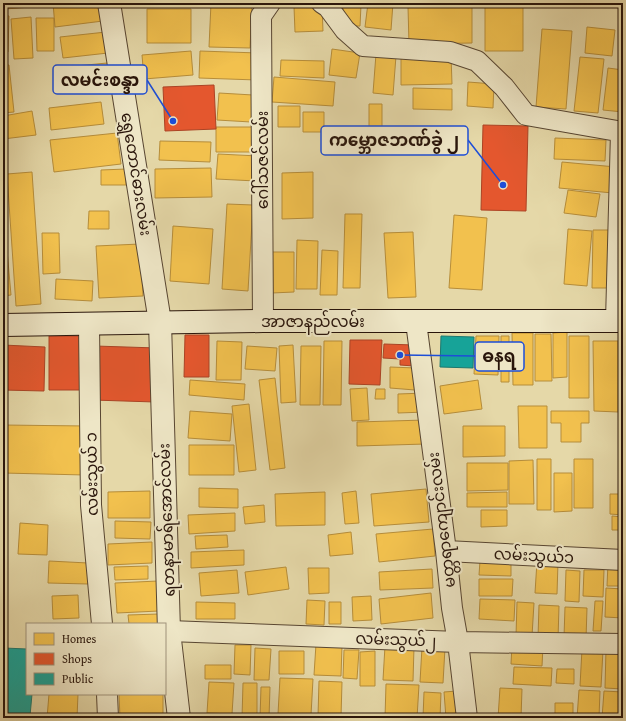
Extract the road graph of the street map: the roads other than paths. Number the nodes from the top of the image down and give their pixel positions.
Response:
1 (110, 3) edge
2 (270, 3) edge
3 (322, 3) edge
4 (622, 132) edge
5 (263, 321) junction
6 (620, 321) edge
7 (160, 322) junction
8 (416, 322) junction
9 (89, 324) junction
10 (3, 325) edge
11 (446, 551) junction
12 (623, 560) edge
13 (102, 623) edge
14 (169, 630) junction
15 (458, 642) junction
16 (623, 644) edge
17 (107, 695) edge
18 (108, 718) edge
19 (179, 718) edge
20 (467, 718) edge

1 - 7 street, ရွှေတောင်ဓားလမ်း
2 - 5 street, ဂေါ်သဇင်လမ်း
3 - 4 street
4 - 6 street
5 - 7 street, အာဇာနည်လမ်း
5 - 8 street, အာဇာနည်လမ်း
6 - 8 street, အာဇာနည်လမ်း
7 - 9 street, အာဇာနည်လမ်း
7 - 14 street, ရတနာမာရ်အောင်လမ်း
8 - 11 street, မတ္တရာကျောင်းလမ်း
9 - 10 street, အာဇာနည်လမ်း
9 - 13 street, လမ်းသွယ် ၁
11 - 12 street, လမ်းသွယ်၁
11 - 15 street, မတ္တရာကျောင်းလမ်း
14 - 15 street, လမ်းသွယ်၂
14 - 19 street, ရတနာမာရ်အောင်လမ်း
15 - 16 street, လမ်းသွယ်၂
15 - 20 street, မတ္တရာကျောင်းလမ်း
17 - 18 street

